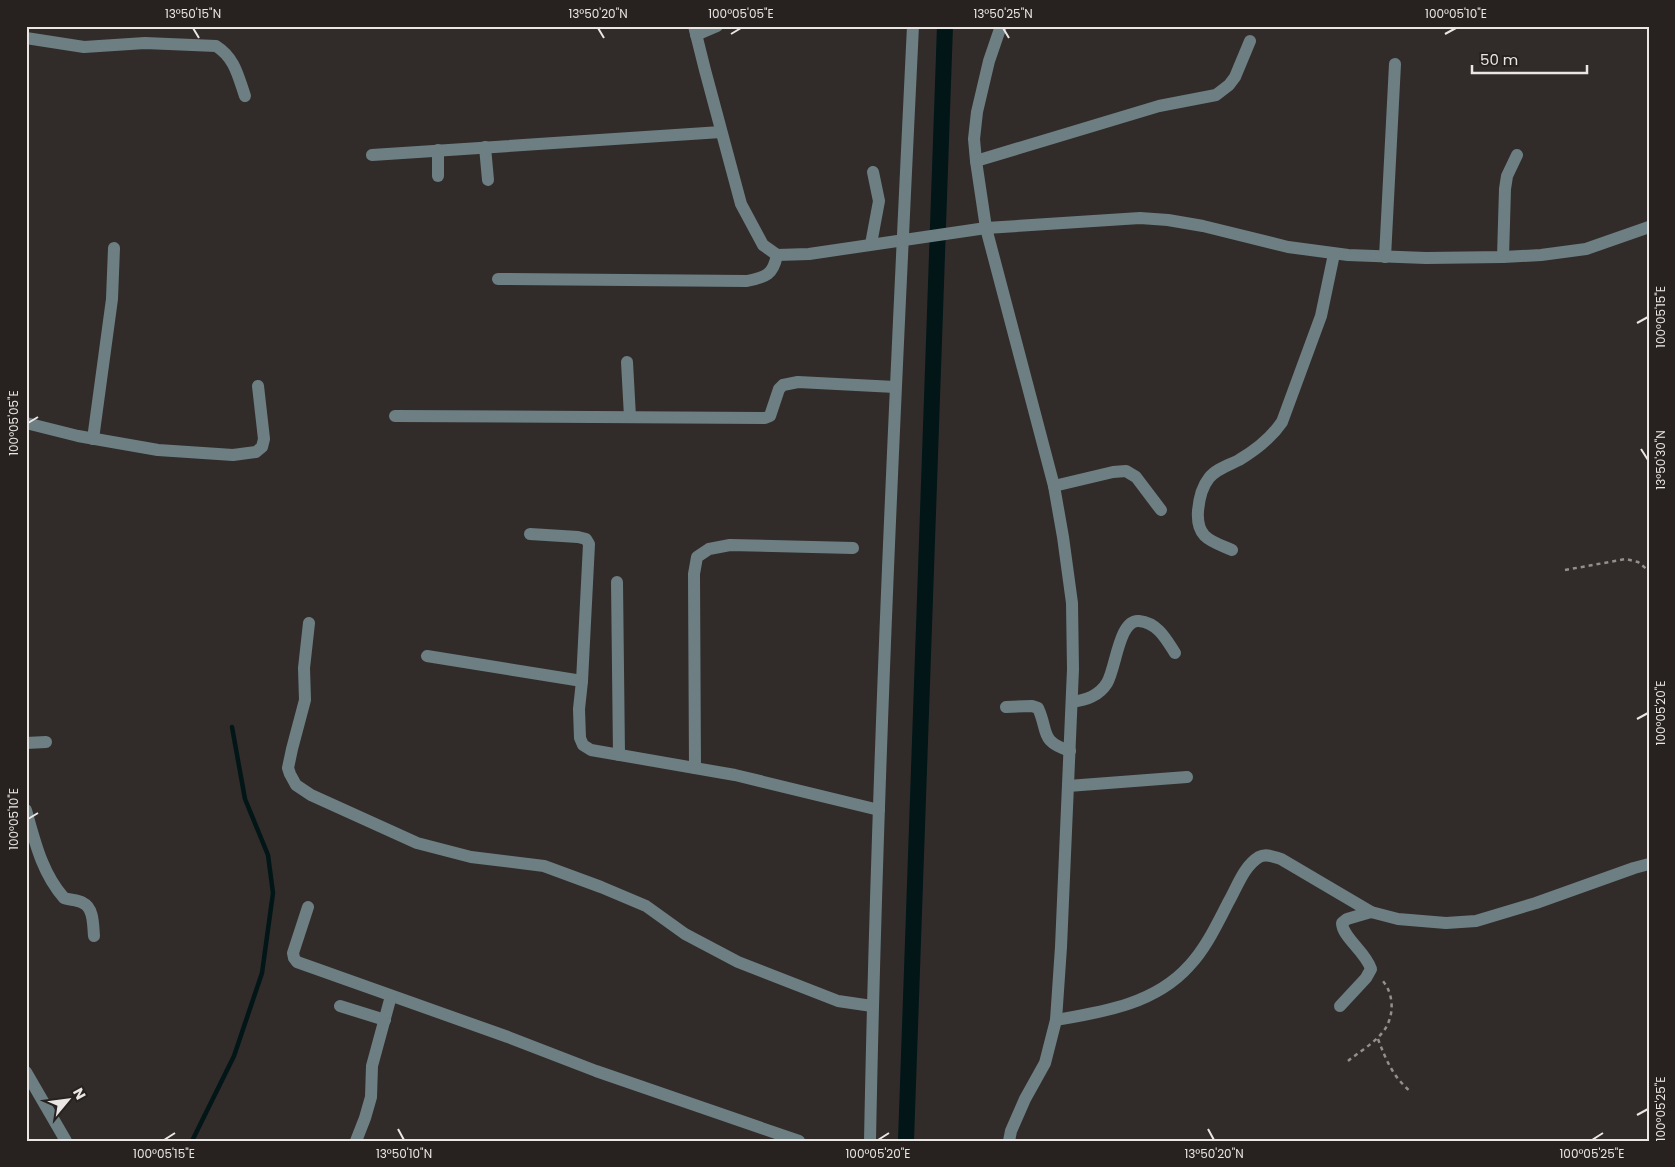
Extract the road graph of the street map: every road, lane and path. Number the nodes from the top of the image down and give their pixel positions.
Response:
1 (30, 26) edge
2 (717, 26) edge
3 (913, 26) edge
4 (1001, 26) edge
5 (26, 29) edge
6 (695, 30) edge
7 (26, 38) edge
8 (1250, 41) dead end
9 (1395, 64) dead end
10 (245, 96) dead end
11 (721, 132) junction
12 (485, 147) junction
13 (438, 150) junction
14 (372, 155) dead end
15 (1517, 155) dead end
16 (976, 161) junction
17 (873, 172) dead end
18 (438, 176) dead end
19 (488, 180) dead end
20 (1649, 227) edge
21 (986, 228) junction
22 (902, 239) junction
23 (871, 244) junction
24 (114, 248) dead end
25 (1334, 254) junction
26 (777, 255) junction
27 (1385, 257) junction
28 (1503, 257) junction
29 (498, 279) dead end
30 (627, 362) dead end
31 (258, 386) dead end
32 (895, 387) junction
33 (395, 416) dead end
34 (630, 417) junction
35 (26, 423) edge
36 (93, 439) junction
37 (1054, 486) junction
38 (1161, 510) dead end
39 (530, 534) dead end
40 (853, 548) dead end
41 (1232, 550) dead end
42 (1566, 570) dead end
43 (1649, 571) edge
44 (617, 582) dead end
45 (309, 623) dead end
46 (1175, 653) dead end
47 (427, 656) dead end
48 (582, 681) junction
49 (1072, 702) junction
50 (1006, 707) dead end
51 (46, 742) dead end
52 (26, 743) edge
53 (1070, 751) junction
54 (619, 755) junction
55 (695, 768) junction
56 (1187, 777) dead end
57 (1068, 786) junction
58 (26, 810) edge
59 (879, 810) junction
60 (32, 855) edge
61 (1649, 864) edge
62 (308, 907) dead end
63 (1371, 912) junction
64 (94, 936) dead end
65 (1371, 969) junction
66 (391, 996) junction
67 (340, 1006) dead end
68 (872, 1006) junction
69 (1340, 1006) dead end
70 (385, 1020) junction
71 (1056, 1020) junction
72 (1378, 1039) junction
73 (1348, 1061) dead end
74 (26, 1072) edge
75 (1411, 1092) dead end
76 (66, 1141) edge
77 (356, 1141) edge
78 (799, 1141) edge
79 (870, 1141) edge
80 (1009, 1141) edge

1 - 5 street
2 - 6 street
3 - 22 street
4 - 16 street
6 - 11 street
7 - 10 street
8 - 16 street
9 - 27 street
11 - 12 street
11 - 26 street
12 - 13 street
12 - 19 street
13 - 14 street
13 - 18 street
15 - 28 street
16 - 21 street
17 - 23 street
20 - 28 street
21 - 22 street
21 - 25 street
21 - 37 street
22 - 23 street
22 - 32 street
23 - 26 street
24 - 36 street
25 - 27 street
25 - 41 street
26 - 29 street
27 - 28 street
30 - 34 street
31 - 36 street
32 - 34 street
32 - 59 street
33 - 34 street
35 - 36 street
37 - 38 street
37 - 49 street
39 - 48 street
40 - 55 street
42 - 43 path
44 - 54 street
45 - 68 street
46 - 49 street
47 - 48 street
48 - 54 street
49 - 53 street
50 - 53 street
51 - 52 street
53 - 57 street
54 - 55 street
55 - 59 street
56 - 57 street
57 - 71 street
58 - 60 street
59 - 68 street
60 - 64 street
61 - 63 street
62 - 66 street
63 - 65 street
63 - 71 street
65 - 69 street
65 - 72 path
66 - 70 street
66 - 78 street
67 - 70 street
68 - 79 street
70 - 77 street
71 - 80 street
72 - 73 path
72 - 75 path
74 - 76 street

